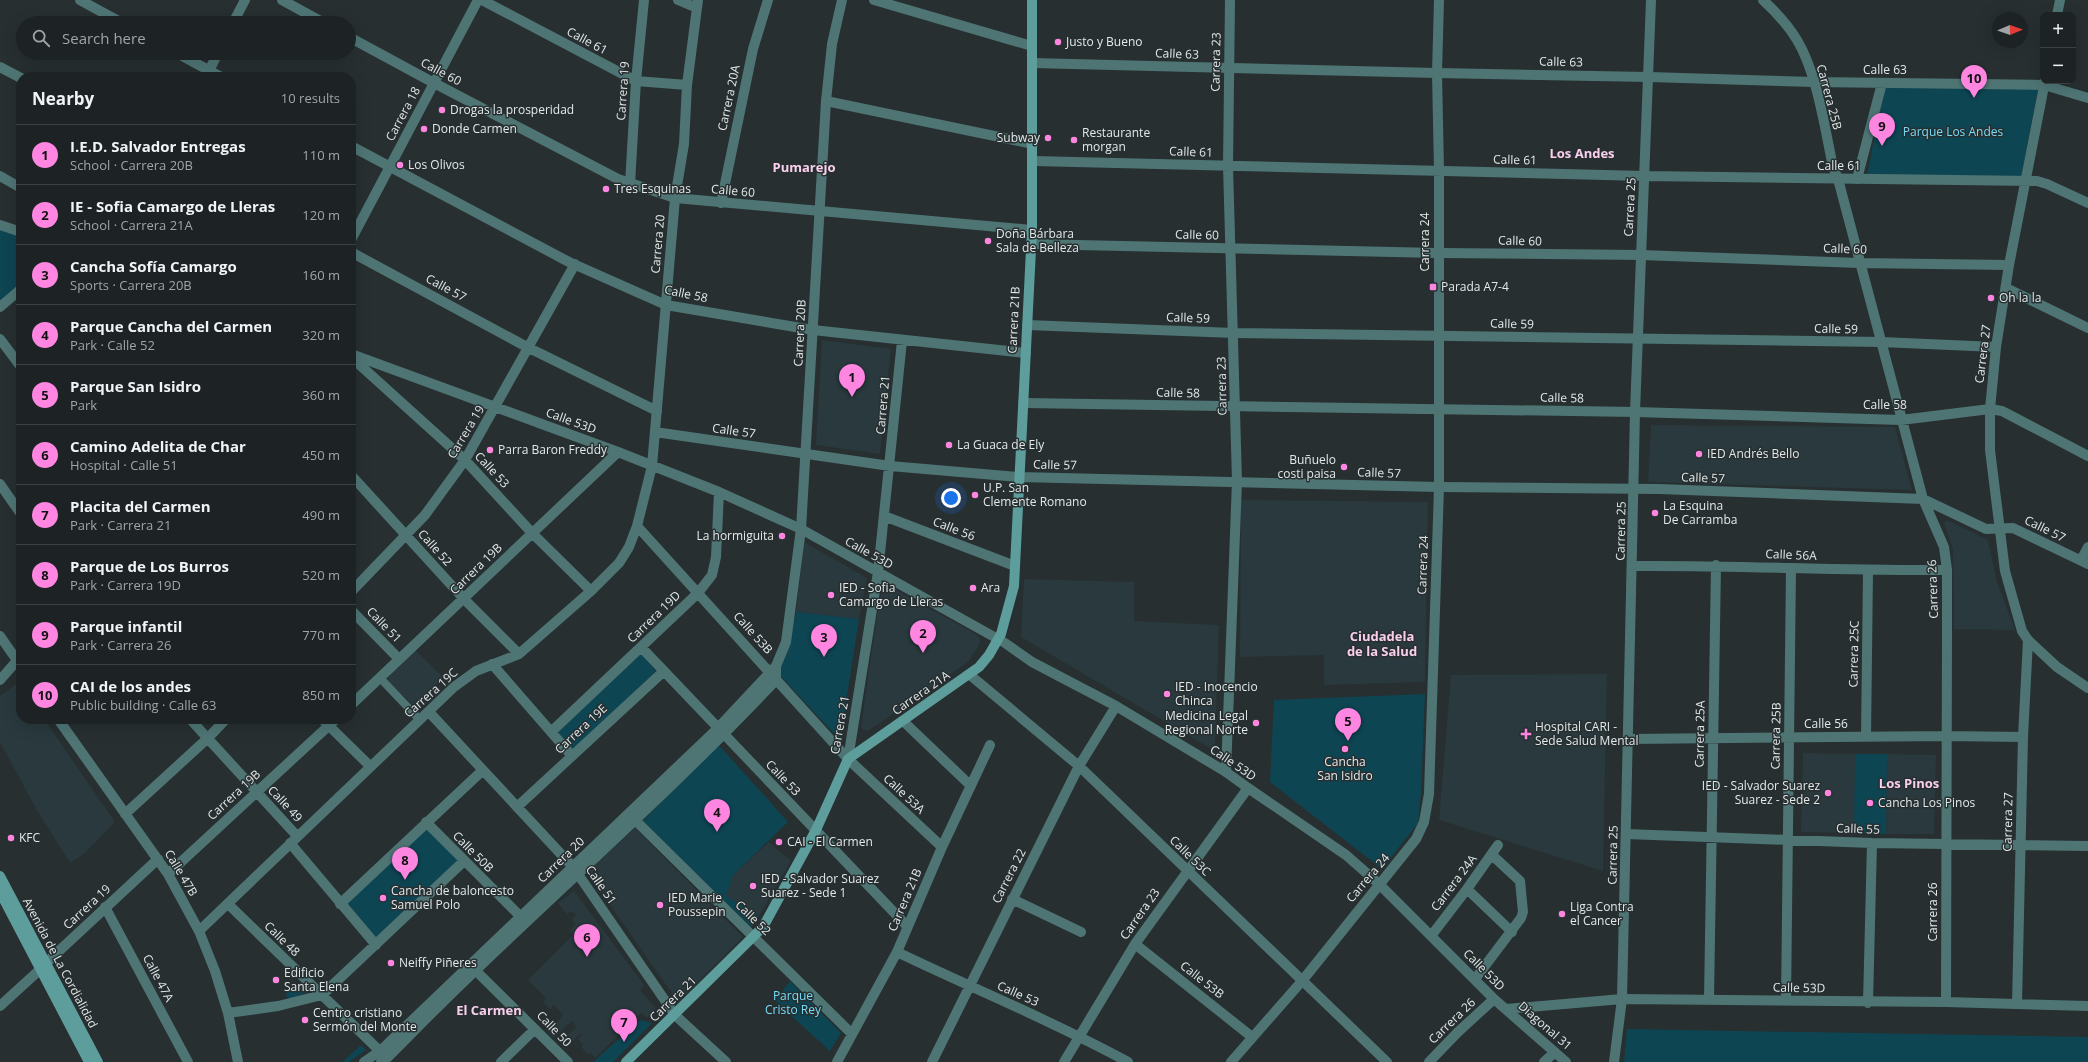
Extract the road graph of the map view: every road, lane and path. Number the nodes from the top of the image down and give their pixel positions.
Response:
1 (80, 0) edge
2 (244, 0) edge
3 (282, 0) edge
4 (478, 0) edge
5 (482, 0) edge
6 (644, 0) edge
7 (678, 0) edge
8 (768, 0) edge
9 (842, 0) edge
10 (874, 0) edge
11 (1032, 0) edge
12 (1230, 0) edge
13 (1439, 0) edge
14 (1652, 0) edge
15 (1763, 0) edge
16 (2060, 0) edge
17 (697, 4) edge
18 (2058, 12) edge
19 (109, 16) edge
20 (236, 16) edge
21 (311, 16) edge
22 (356, 41) edge
23 (1032, 46) junction
24 (187, 60) edge
25 (214, 60) edge
26 (1032, 63) junction
27 (0, 67) edge
28 (1228, 68) junction
29 (204, 72) edge
30 (208, 72) edge
31 (1437, 73) junction
32 (16, 75) edge
33 (1649, 76) junction
34 (636, 81) junction
35 (1814, 82) junction
36 (434, 83) junction
37 (1882, 83) junction
38 (2040, 83) edge
39 (2044, 84) edge
40 (2047, 84) edge
41 (687, 85) junction
42 (2088, 98) edge
43 (826, 101) junction
44 (1032, 144) junction
45 (356, 149) edge
46 (1033, 161) junction
47 (1228, 166) junction
48 (390, 167) junction
49 (1833, 167) joint
50 (1439, 171) junction
51 (0, 176) edge
52 (1645, 176) junction
53 (1838, 179) junction
54 (1857, 179) junction
55 (2027, 181) junction
56 (630, 184) junction
57 (16, 185) edge
58 (675, 198) junction
59 (721, 203) junction
60 (2088, 204) edge
61 (819, 210) junction
62 (0, 225) edge
63 (16, 230) edge
64 (1032, 230) junction
65 (356, 231) edge
66 (1031, 244) junction
67 (1232, 249) junction
68 (1438, 253) junction
69 (356, 255) edge
70 (1641, 255) junction
71 (1859, 263) junction
72 (575, 264) junction
73 (2009, 265) junction
74 (2006, 288) junction
75 (16, 293) edge
76 (666, 305) junction
77 (0, 307) edge
78 (1027, 324) junction
79 (2088, 328) edge
80 (813, 330) junction
81 (1234, 333) junction
82 (1438, 336) junction
83 (0, 339) edge
84 (1638, 339) junction
85 (902, 341) junction
86 (1881, 342) junction
87 (527, 347) junction
88 (1996, 347) junction
89 (1026, 353) junction
90 (356, 358) edge
91 (16, 360) edge
92 (356, 361) edge
93 (1023, 403) junction
94 (1235, 407) junction
95 (496, 408) junction
96 (1439, 409) junction
97 (1990, 409) junction
98 (657, 411) junction
99 (1635, 412) junction
100 (1901, 420) junction
101 (656, 432) junction
102 (618, 452) junction
103 (805, 454) junction
104 (2088, 456) edge
105 (465, 460) junction
106 (652, 466) junction
107 (890, 466) junction
108 (1019, 477) junction
109 (356, 480) edge
110 (1237, 481) junction
111 (0, 484) edge
112 (1439, 487) junction
113 (1634, 489) junction
114 (719, 492) junction
115 (1924, 499) junction
116 (16, 507) edge
117 (884, 516) junction
118 (637, 526) junction
119 (801, 529) junction
120 (1999, 529) junction
121 (532, 533) junction
122 (405, 534) junction
123 (2088, 547) edge
124 (2085, 562) edge
125 (1716, 565) junction
126 (1015, 566) junction
127 (1633, 566) junction
128 (1791, 568) junction
129 (1868, 570) junction
130 (1947, 570) junction
131 (878, 572) junction
132 (356, 587) edge
133 (591, 591) junction
134 (698, 593) junction
135 (464, 599) junction
136 (356, 615) edge
137 (0, 636) edge
138 (998, 640) junction
139 (2028, 640) junction
140 (641, 647) junction
141 (519, 654) junction
142 (16, 656) edge
143 (399, 659) junction
144 (492, 664) junction
145 (16, 665) edge
146 (773, 669) junction
147 (664, 671) junction
148 (970, 675) junction
149 (380, 678) junction
150 (0, 680) edge
151 (776, 680) junction
152 (2088, 688) edge
153 (356, 700) edge
154 (1116, 706) junction
155 (429, 712) junction
156 (420, 720) junction
157 (904, 721) junction
158 (62, 724) edge
159 (195, 724) edge
160 (221, 724) edge
161 (326, 724) edge
162 (332, 724) edge
163 (721, 731) junction
164 (551, 732) junction
165 (1947, 736) junction
166 (1789, 737) junction
167 (1866, 737) junction
168 (2023, 737) junction
169 (208, 738) junction
170 (1713, 738) junction
171 (1629, 739) junction
172 (990, 745) dead end
173 (572, 756) junction
174 (848, 759) junction
175 (370, 766) junction
176 (1079, 766) junction
177 (483, 770) junction
178 (1226, 772) junction
179 (971, 786) junction
180 (1248, 788) junction
181 (256, 792) junction
182 (517, 807) junction
183 (125, 814) junction
184 (636, 821) junction
185 (426, 822) junction
186 (816, 830) junction
187 (1626, 834) junction
188 (1712, 836) junction
189 (1788, 838) junction
190 (293, 840) junction
191 (1872, 842) junction
192 (1946, 843) junction
193 (1498, 845) dead end
194 (2021, 845) junction
195 (2088, 846) edge
196 (942, 847) junction
197 (1492, 855) junction
198 (158, 859) junction
199 (464, 861) junction
200 (575, 871) junction
201 (1187, 871) junction
202 (168, 874) junction
203 (0, 876) edge
204 (1379, 884) junction
205 (1467, 889) junction
206 (0, 892) edge
207 (1012, 899) junction
208 (228, 904) junction
209 (340, 904) junction
210 (105, 907) junction
211 (520, 916) junction
212 (907, 926) junction
213 (199, 931) junction
214 (1081, 932) dead end
215 (1512, 932) junction
216 (1431, 936) junction
217 (754, 937) junction
218 (376, 944) junction
219 (1135, 944) junction
220 (897, 952) junction
221 (44, 966) junction
222 (472, 967) junction
223 (1475, 979) junction
224 (1302, 981) junction
225 (969, 987) junction
226 (322, 995) junction
227 (1622, 999) junction
228 (1494, 1000) junction
229 (1710, 1000) junction
230 (1786, 1001) junction
231 (1946, 1002) junction
232 (1868, 1003) junction
233 (2017, 1004) junction
234 (0, 1006) edge
235 (2088, 1006) edge
236 (1506, 1009) junction
237 (228, 1013) junction
238 (675, 1015) junction
239 (535, 1029) junction
240 (852, 1034) junction
241 (1080, 1036) junction
242 (1252, 1037) junction
243 (1554, 1052) junction
244 (383, 1057) edge
245 (89, 1062) edge
246 (98, 1062) edge
247 (188, 1062) edge
248 (238, 1062) edge
249 (364, 1062) edge
250 (501, 1062) edge
251 (568, 1062) edge
252 (626, 1062) edge
253 (726, 1062) edge
254 (837, 1062) edge
255 (932, 1062) edge
256 (1064, 1062) edge
257 (1128, 1062) edge
258 (1231, 1062) edge
259 (1387, 1062) edge
260 (1429, 1062) edge
261 (1544, 1062) edge
262 (1566, 1062) edge
263 (1614, 1062) edge

1 - 19 street
2 - 20 street
3 - 21 street
4 - 36 street, Carrera 18
5 - 34 street, Calle 61
6 - 34 street, Carrera 19
7 - 17 street
8 - 59 street, Carrera 20A
9 - 43 street, Carrera 20B
10 - 23 street
11 - 23 main road, Carrera 21B
12 - 28 street, Carrera 23
13 - 31 street, Carrera 24
14 - 33 street, Carrera 25
15 - 35 street, Carrera 25B
16 - 18 street
17 - 41 street, Carrera 20
22 - 36 street, Calle 60
23 - 26 main road, Carrera 21B
24 - 29 street
25 - 30 street
26 - 28 street, Calle 63
26 - 44 main road, Carrera 21B
27 - 32 street
28 - 31 street, Calle 63
28 - 47 street, Carrera 23
31 - 33 street, Calle 63
31 - 50 street, Carrera 24
33 - 35 street, Calle 63
33 - 52 street, Carrera 25
34 - 41 street, Calle 61
34 - 56 street, Carrera 19
35 - 37 street, Calle 63
35 - 49 street, Carrera 25B
36 - 48 street, Carrera 18
36 - 56 street, Calle 60
37 - 38 street, Calle 63
37 - 54 street
39 - 55 street, Carrera 27
40 - 42 street, Calle 63
41 - 58 street, Carrera 20
43 - 44 street
43 - 61 street, Carrera 20B
44 - 46 main road, Carrera 21B
45 - 48 street, Calle 58
46 - 47 street, Calle 61
46 - 64 main road, Carrera 21B
47 - 50 street, Calle 61
47 - 67 street, Carrera 23
48 - 65 street, Carrera 18
48 - 72 street, Calle 58
49 - 53 street, Carrera 26
50 - 52 street, Calle 61
50 - 68 street, Carrera 24
51 - 57 street
52 - 53 street, Calle 61
52 - 70 street, Carrera 25
53 - 54 street, Calle 61
53 - 71 street, Carrera 26
54 - 55 street, Calle 61
55 - 60 street, Calle 61
55 - 73 street, Carrera 27
56 - 58 street, Calle 60
58 - 59 street, Calle 60
58 - 76 street, Carrera 20
59 - 61 street, Calle 60
61 - 64 street, Calle 60
61 - 80 street, Carrera 20B
62 - 63 street
64 - 66 main road, Carrera 21B
66 - 67 street, Calle 60
66 - 78 main road, Carrera 21B
67 - 68 street, Calle 60
67 - 81 street, Carrera 23
68 - 70 street, Calle 60
68 - 82 street, Carrera 24
69 - 87 street, Calle 57
70 - 71 street, Calle 60
70 - 84 street, Carrera 25
71 - 73 street, Calle 60
71 - 86 street, Carrera 26
72 - 76 street, Calle 58
72 - 87 street, Carrera 19
73 - 74 street, Carrera 27
74 - 79 street
74 - 88 street, Carrera 27
75 - 77 street
76 - 80 street, Calle 58
76 - 98 street, Carrera 20
78 - 81 street, Calle 59
78 - 89 main road, Carrera 21B
80 - 85 street, Calle 58
80 - 103 street, Carrera 20B
81 - 82 street, Calle 59
81 - 94 street, Carrera 23
82 - 84 street, Calle 59
82 - 96 street, Carrera 24
83 - 91 street
84 - 86 street, Calle 59
84 - 99 street, Carrera 25
85 - 89 street, Calle 58
85 - 107 street, Carrera 21
86 - 88 street, Calle 59
86 - 100 street, Carrera 26
87 - 95 street, Carrera 19
87 - 98 street, Calle 57
88 - 97 street, Carrera 27
89 - 93 main road, Carrera 21B
90 - 95 street, Calle 53D
92 - 105 street, Calle 53
93 - 94 street, Calle 58
93 - 108 main road, Carrera 21B
94 - 96 street, Calle 58
94 - 110 street, Carrera 23
95 - 102 street, Calle 53D
95 - 105 street, Carrera 19
96 - 99 street, Calle 58
96 - 112 street, Carrera 24
97 - 100 street, Calle 58
97 - 104 street, Calle 58
97 - 120 street, Carrera 27
98 - 101 street, Carrera 20
99 - 100 street, Calle 58
99 - 113 street, Carrera 25
100 - 115 street, Carrera 26
101 - 103 street, Calle 57
101 - 106 street, Carrera 20
102 - 106 street, Calle 53D
102 - 121 street, Carrera 19B
103 - 107 street, Calle 57
103 - 119 street, Carrera 20B
105 - 121 street, Calle 53
105 - 122 street, Carrera 19
106 - 114 street, Calle 53D
106 - 118 street, Carrera 19C
107 - 108 street, Calle 57
107 - 117 street, Carrera 21
108 - 110 street, Calle 57
108 - 126 main road, Carrera 21B
109 - 122 street, Calle 52
110 - 112 street, Calle 57
110 - 178 street, Carrera 23
111 - 116 street
112 - 113 street, Calle 57
112 - 204 street, Carrera 24
113 - 115 street, Calle 57
113 - 127 street, Carrera 25
114 - 119 street, Calle 53D
114 - 134 street, Carrera 19D
115 - 120 street, Calle 57
115 - 130 street, Carrera 26
117 - 126 street, Calle 56
117 - 131 street, Carrera 21
118 - 133 street, Carrera 19C
118 - 134 street, Calle 53B
119 - 131 street, Calle 53D
119 - 146 street, Carrera 20B
120 - 124 street, Calle 57
120 - 139 street, Carrera 27
121 - 133 street, Calle 53
121 - 135 street, Carrera 19B
122 - 132 street, Carrera 19
122 - 135 street, Calle 52
123 - 124 street
125 - 127 street, Calle 56A
125 - 128 street, Calle 56A
125 - 170 street, Carrera 25A
126 - 138 main road, Carrera 21B
127 - 171 street, Carrera 25
128 - 129 street, Calle 56A
128 - 166 street, Carrera 25B
129 - 130 street, Calle 56A
129 - 167 street, Carrera 25C
130 - 165 street, Carrera 26
131 - 138 street, Calle 53D
131 - 174 street, Carrera 21
133 - 141 street, Carrera 19C
134 - 140 street, Carrera 19D
134 - 146 street, Calle 53B
135 - 141 street, Calle 52
135 - 143 street, Carrera 19B
136 - 143 street, Calle 51
137 - 142 street
138 - 148 main road, Carrera 21A
138 - 154 street, Calle 53D
139 - 152 street
139 - 168 street, Carrera 27
140 - 147 street, Calle 53
140 - 164 street, Carrera 19D
141 - 144 street, Carrera 19C
143 - 149 street, Carrera 19B
144 - 155 street, Carrera 19C
144 - 164 street
145 - 150 street
146 - 151 street, Carrera 20B
146 - 163 street, Carrera 20
147 - 163 street, Calle 53
147 - 173 street, Carrera 19E
148 - 157 main road, Carrera 21A
148 - 176 street, Calle 53C
149 - 153 street, Carrera 19B
149 - 156 street
151 - 163 street, Carrera 20
151 - 174 street
154 - 176 street, Carrera 22
154 - 178 street, Calle 53D
155 - 156 street, Carrera 19C
155 - 177 street, Calle 51
156 - 175 street, Carrera 19C
157 - 174 main road, Carrera 21A
157 - 179 street
158 - 183 street, Calle 47B
159 - 169 street, Calle 49
160 - 169 street
161 - 181 street, Carrera 19B
162 - 175 street
163 - 184 street, Carrera 20
163 - 186 street, Calle 53
163 - 200 street, Carrera 20
164 - 173 street
165 - 167 street, Calle 56
165 - 168 street, Calle 56
165 - 192 street, Carrera 26
166 - 167 street, Calle 56
166 - 170 street, Calle 56
166 - 189 street, Carrera 25B
168 - 194 street, Carrera 27
169 - 181 street, Calle 49
169 - 183 street
170 - 171 street, Calle 56
170 - 188 street, Carrera 25A
171 - 187 street, Carrera 25
172 - 179 street, Carrera 21B
173 - 182 street, Carrera 19E
174 - 186 main road, Carrera 21
174 - 196 street, Calle 53A
175 - 190 street, Carrera 19C
176 - 201 street, Calle 53C
176 - 207 street, Carrera 22
177 - 182 street, Calle 51
177 - 185 street
178 - 180 street, Calle 53D
179 - 196 street, Carrera 21B
180 - 201 street, Carrera 23
180 - 204 street, Calle 53D
181 - 190 street, Calle 49
181 - 202 street, Carrera 19B
182 - 200 street, Calle 51
183 - 198 street, Calle 47B
184 - 200 street, Carrera 20
184 - 217 street, Calle 52
185 - 199 street, Calle 50B
185 - 209 street
186 - 212 street, Calle 53
186 - 217 main road, Carrera 21
187 - 188 street, Calle 55
187 - 227 street, Carrera 25
188 - 189 street, Calle 55
188 - 229 street, Carrera 25A
189 - 191 street, Calle 55
189 - 230 street, Carrera 25B
190 - 208 street, Carrera 19C
190 - 209 street, Calle 49
191 - 192 street, Calle 55
191 - 232 street
192 - 194 street, Calle 55
192 - 231 street, Carrera 26
193 - 197 street, Carrera 24A
194 - 195 street, Calle 55
194 - 233 street, Carrera 27
196 - 212 street, Carrera 21B
197 - 205 street, Carrera 24A
197 - 215 street
198 - 202 street, Calle 47B
198 - 210 street, Carrera 19
199 - 211 street, Calle 50B
199 - 218 street
200 - 211 street, Carrera 20
200 - 222 street, Carrera 20
200 - 238 street, Calle 51
201 - 219 street, Carrera 23
201 - 224 street, Calle 53C
202 - 213 street, Calle 47B
203 - 221 main road, Avenida de La Cordialidad
204 - 216 street, Calle 53D
204 - 224 street, Carrera 24
205 - 215 street
205 - 216 street, Carrera 24A
206 - 221 main road, Avenida de La Cordialidad
207 - 214 street
207 - 225 street, Carrera 22
208 - 213 street, Carrera 19C
208 - 226 street, Calle 48
209 - 218 street, Calle 49
210 - 221 street, Carrera 19
210 - 247 street, Calle 47A
211 - 222 street, Carrera 20
212 - 220 street, Carrera 21B
213 - 237 street, Calle 47B
215 - 223 street
216 - 223 street, Calle 53D
217 - 238 main road, Carrera 21
217 - 240 street, Calle 52
218 - 226 street
219 - 241 street, Carrera 23
219 - 242 street, Calle 53B
220 - 225 street, Calle 53
220 - 240 street, Carrera 21B
221 - 234 street, Carrera 19
221 - 245 main road, Avenida de La Cordialidad
221 - 246 main road, Avenida de La Cordialidad
222 - 239 street, Calle 50
222 - 244 street, Carrera 20
223 - 228 street, Calle 53D
224 - 242 street, Carrera 24
224 - 259 street, Calle 53C
225 - 241 street, Calle 53
225 - 255 street, Carrera 22
226 - 237 street
226 - 244 street, Calle 48
227 - 229 street, Calle 53D
227 - 236 street, Calle 53D
227 - 263 street, Carrera 25
228 - 236 street, Calle 53D
228 - 260 street, Carrera 26
229 - 230 street, Calle 53D
230 - 232 street, Calle 53D
231 - 232 street, Calle 53D
231 - 233 street, Calle 53D
233 - 235 street, Calle 53D
236 - 243 street, Diagonal 31
237 - 248 street, Calle 47B
238 - 252 main road, Carrera 21
238 - 253 street, Calle 51
239 - 250 street
239 - 251 street, Calle 50
240 - 254 street, Carrera 21B
241 - 256 street, Carrera 23
241 - 257 street, Calle 53
242 - 258 street, Carrera 24
243 - 261 street
243 - 262 street, Diagonal 31
244 - 249 street, Carrera 20

